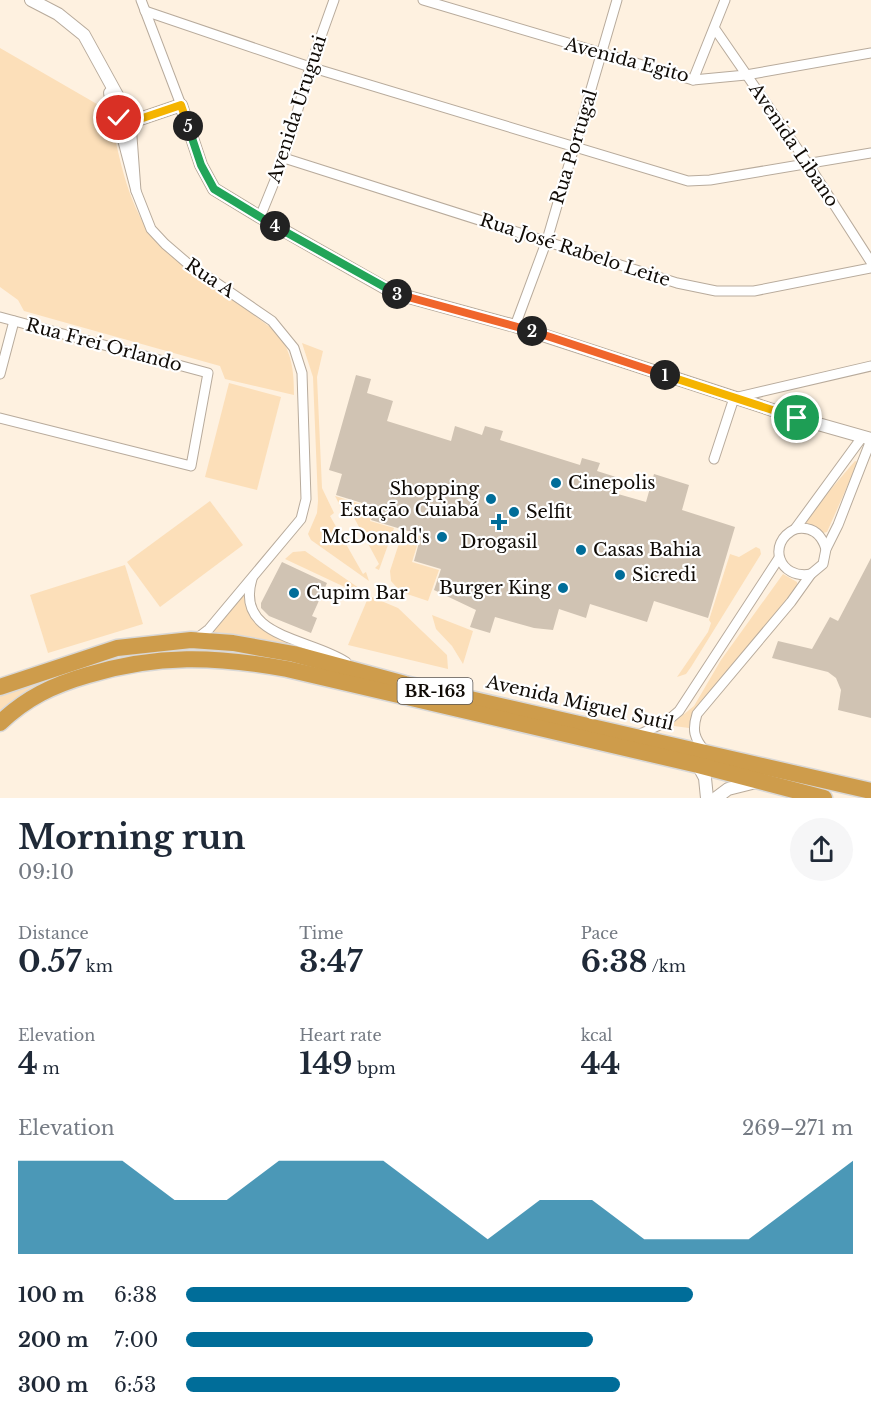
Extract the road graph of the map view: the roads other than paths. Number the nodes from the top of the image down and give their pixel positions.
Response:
1 (31, 0) edge
2 (141, 0) edge
3 (334, 0) edge
4 (423, 0) edge
5 (617, 0) edge
6 (725, 0) edge
7 (145, 11) junction
8 (715, 29) junction
9 (871, 53) edge
10 (603, 54) junction
11 (310, 67) junction
12 (747, 75) junction
13 (693, 80) junction
14 (181, 105) junction
15 (126, 122) junction
16 (573, 147) junction
17 (871, 153) edge
18 (284, 158) junction
19 (808, 164) junction
20 (260, 218) junction
21 (547, 240) junction
22 (871, 262) edge
23 (871, 268) edge
24 (0, 317) edge
25 (14, 321) junction
26 (515, 326) junction
27 (871, 366) edge
28 (0, 374) edge
29 (734, 398) junction
30 (0, 418) edge
31 (868, 438) edge
32 (714, 459) dead end
33 (795, 529) junction
34 (826, 549) junction
35 (779, 558) junction
36 (254, 574) junction
37 (811, 574) junction
38 (191, 640) junction
39 (353, 668) junction
40 (0, 687) edge
41 (0, 723) edge
42 (636, 736) junction
43 (703, 759) junction
44 (765, 782) junction
45 (871, 791) edge
46 (807, 796) edge
47 (707, 798) edge
48 (716, 798) edge
49 (824, 798) edge

1 - 15 street, Rua A
2 - 7 street
3 - 11 street, Avenida Uruguai
4 - 10 street, Avenida Egito
5 - 10 street, Rua Portugal
6 - 8 street
7 - 11 street
7 - 14 street
8 - 12 street, Avenida Libano
8 - 13 street
9 - 12 street, Avenida Egito
10 - 13 street, Avenida Egito
10 - 16 street, Rua Portugal
11 - 16 street
11 - 18 street, Avenida Uruguai
12 - 13 street, Avenida Egito
12 - 19 street, Avenida Libano
14 - 15 street
14 - 20 street
15 - 36 street, Rua A
16 - 19 street
16 - 21 street, Rua Portugal
17 - 19 street
18 - 20 street, Avenida Uruguai
18 - 21 street, Rua José Rabelo Leite
19 - 22 street, Avenida Libano
20 - 26 street
21 - 23 street, Rua José Rabelo Leite
21 - 26 street, Rua Portugal
24 - 25 street, Rua Frei Orlando
25 - 28 street
25 - 30 street, Rua Frei Orlando
26 - 29 street
27 - 29 street
29 - 31 street
29 - 32 street
31 - 33 street
31 - 34 street
33 - 34 street
33 - 35 street
34 - 37 street
35 - 37 street
35 - 42 street
36 - 38 street
36 - 39 street
37 - 43 street
38 - 39 highway, Avenida Miguel Sutil / BR-163
38 - 40 highway, Avenida Miguel Sutil / BR-163
39 - 42 highway, Avenida Miguel Sutil / BR-163
41 - 43 highway, Avenida Miguel Sutil / BR-163
42 - 43 highway, Avenida Miguel Sutil / BR-163
43 - 44 highway, Avenida Miguel Sutil / BR-163
43 - 45 highway, Avenida Miguel Sutil / BR-163
43 - 47 street
44 - 46 highway, Avenida Miguel Sutil / BR-163
44 - 48 street
46 - 49 highway, Avenida Miguel Sutil / BR-163

